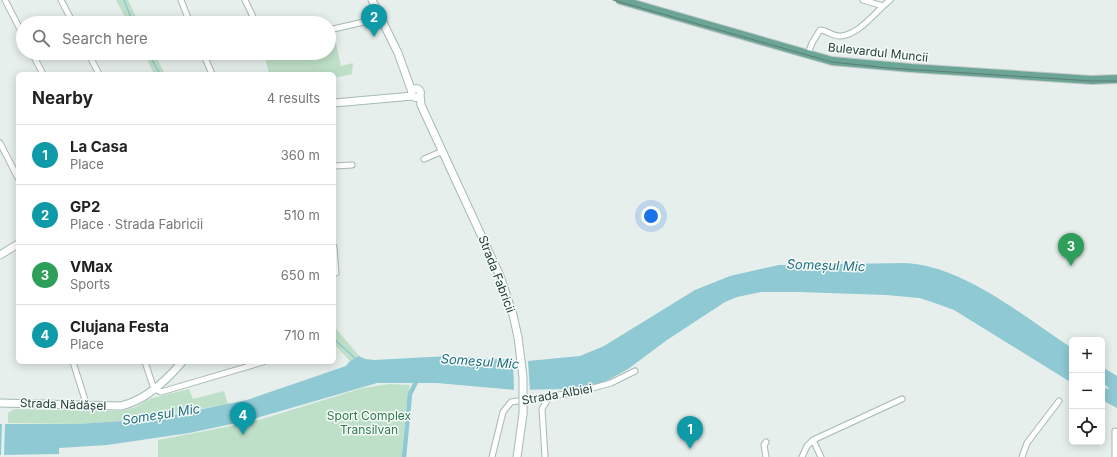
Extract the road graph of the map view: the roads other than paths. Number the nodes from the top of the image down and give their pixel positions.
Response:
1 (5, 0) edge
2 (61, 0) edge
3 (181, 0) edge
4 (245, 0) edge
5 (372, 0) edge
6 (620, 0) edge
7 (863, 0) edge
8 (890, 0) edge
9 (883, 6) junction
10 (69, 16) edge
11 (187, 16) edge
12 (253, 16) edge
13 (380, 18) junction
14 (16, 21) edge
15 (336, 28) edge
16 (808, 54) junction
17 (36, 60) edge
18 (92, 60) edge
19 (206, 60) edge
20 (42, 72) edge
21 (98, 72) edge
22 (211, 72) edge
23 (1117, 79) edge
24 (414, 94) junction
25 (336, 103) edge
26 (0, 143) edge
27 (443, 151) junction
28 (424, 159) dead end
29 (352, 165) dead end
30 (336, 166) edge
31 (16, 174) edge
32 (16, 245) edge
33 (0, 255) edge
34 (73, 364) edge
35 (146, 364) edge
36 (180, 364) edge
37 (256, 364) edge
38 (635, 371) dead end
39 (154, 389) junction
40 (549, 397) junction
41 (532, 399) junction
42 (902, 399) dead end
43 (1058, 401) dead end
44 (0, 403) edge
45 (87, 406) junction
46 (542, 409) junction
47 (1116, 432) dead end
48 (813, 440) junction
49 (766, 442) dead end
50 (492, 457) edge
51 (517, 457) edge
52 (545, 457) edge
53 (766, 457) edge
54 (802, 457) edge
55 (820, 457) edge
56 (1022, 457) edge
57 (1115, 457) edge

1 - 14 street
2 - 10 street
3 - 11 street
4 - 12 street
5 - 13 main road, Strada Fabricii
6 - 16 main road, Bulevardul Muncii
7 - 9 street
8 - 9 street
9 - 16 street
13 - 15 street
13 - 24 main road, Strada Fabricii
16 - 23 main road, Bulevardul Muncii
17 - 20 street
18 - 21 street
19 - 22 street
24 - 25 main road
24 - 27 main road, Strada Fabricii
26 - 31 street
27 - 28 street
27 - 51 main road, Strada Fabricii, bridge
29 - 30 street
32 - 33 main road
34 - 45 street
35 - 39 street
36 - 39 main road, Strada Nădășel
37 - 39 street
38 - 40 street, Strada Albiei
39 - 45 main road, Strada Nădășel
40 - 41 street, Strada Albiei
40 - 46 street
41 - 46 street
41 - 50 street, Strada Albiei
42 - 48 street
43 - 56 street
44 - 45 main road, Strada Nădășel
46 - 52 street
47 - 57 street
48 - 54 street
48 - 55 street
49 - 53 street

